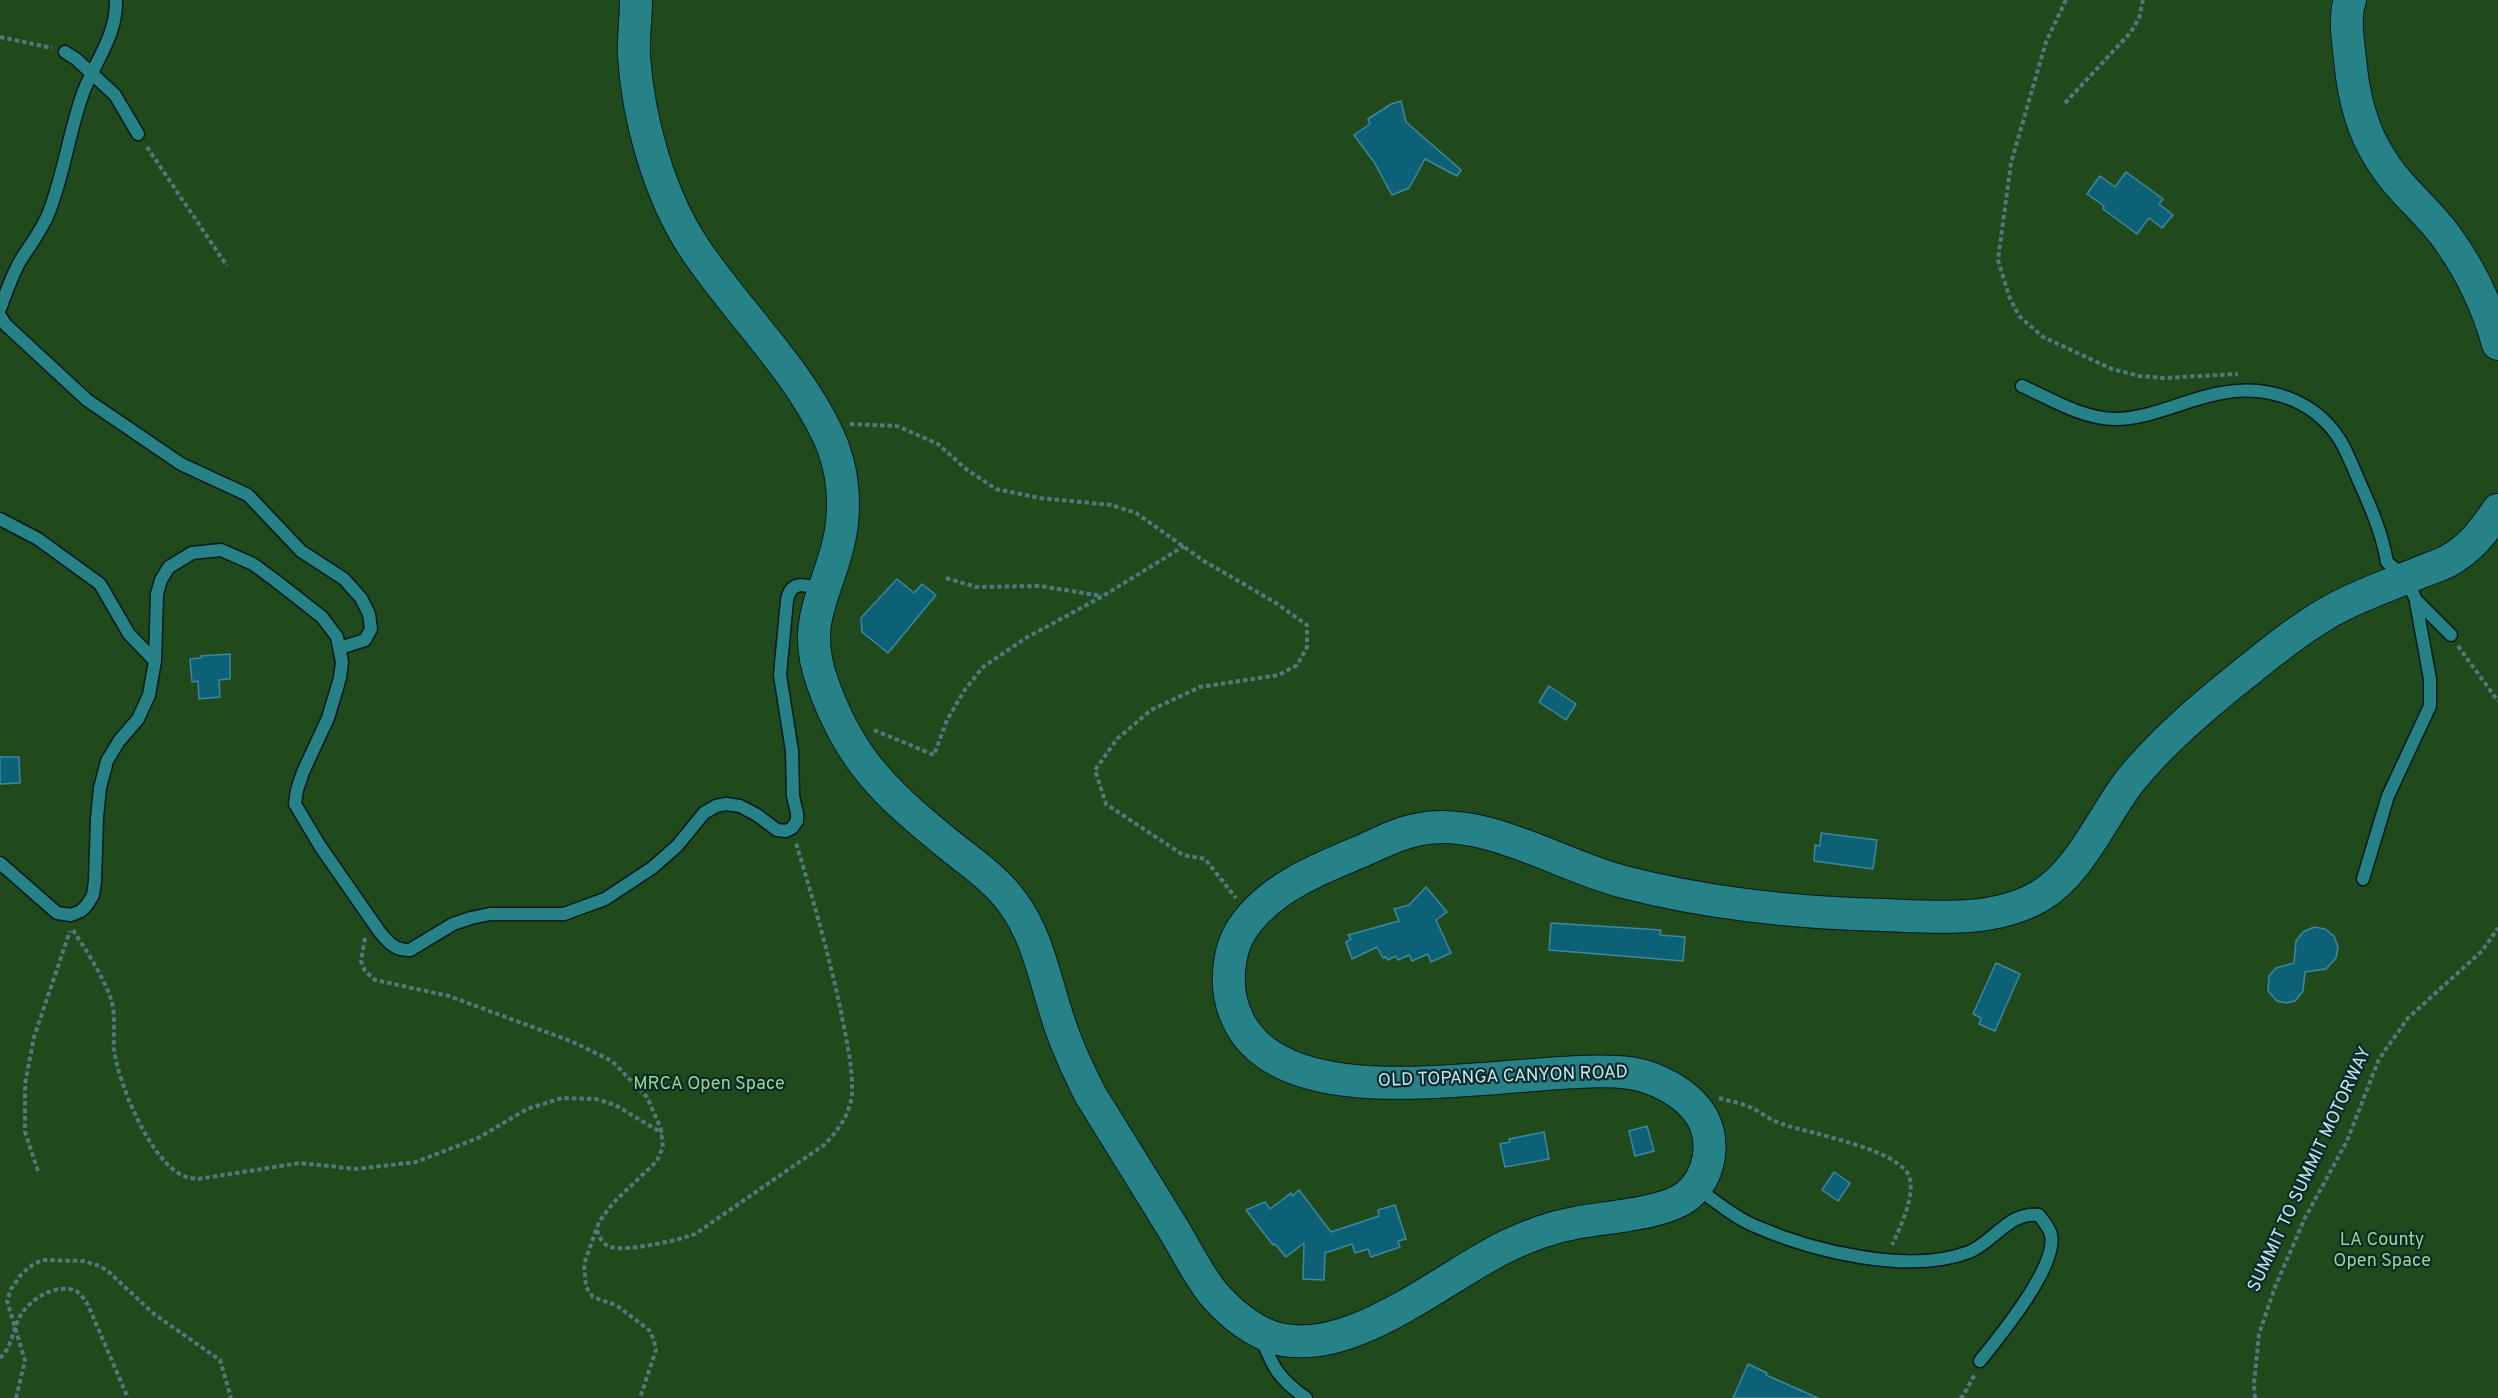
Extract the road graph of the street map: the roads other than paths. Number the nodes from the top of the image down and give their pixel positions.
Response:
1 (116, 0) edge
2 (636, 0) edge
3 (2350, 0) edge
4 (65, 52) road end
5 (92, 73) junction
6 (138, 134) road end
7 (0, 309) edge
8 (0, 316) edge
9 (2498, 344) edge
10 (2022, 386) dead end
11 (2498, 510) edge
12 (0, 519) edge
13 (2411, 589) junction
14 (822, 590) junction
15 (2451, 635) road end
16 (340, 648) junction
17 (156, 661) junction
18 (0, 863) edge
19 (2363, 879) dead end
20 (1697, 1188) junction
21 (1259, 1332) junction
22 (1980, 1361) road end
23 (1306, 1398) edge

1 - 5 lane
2 - 14 main road
3 - 9 main road
4 - 5 lane
5 - 6 lane
5 - 7 lane
8 - 16 lane
10 - 13 lane
11 - 13 main road, OLD TOPANGA CANYON ROAD
12 - 17 lane
13 - 15 lane
13 - 19 lane
13 - 20 main road, OLD TOPANGA CANYON ROAD
14 - 16 lane
14 - 21 main road
16 - 17 lane
17 - 18 lane
20 - 21 main road
20 - 22 lane
21 - 23 lane

